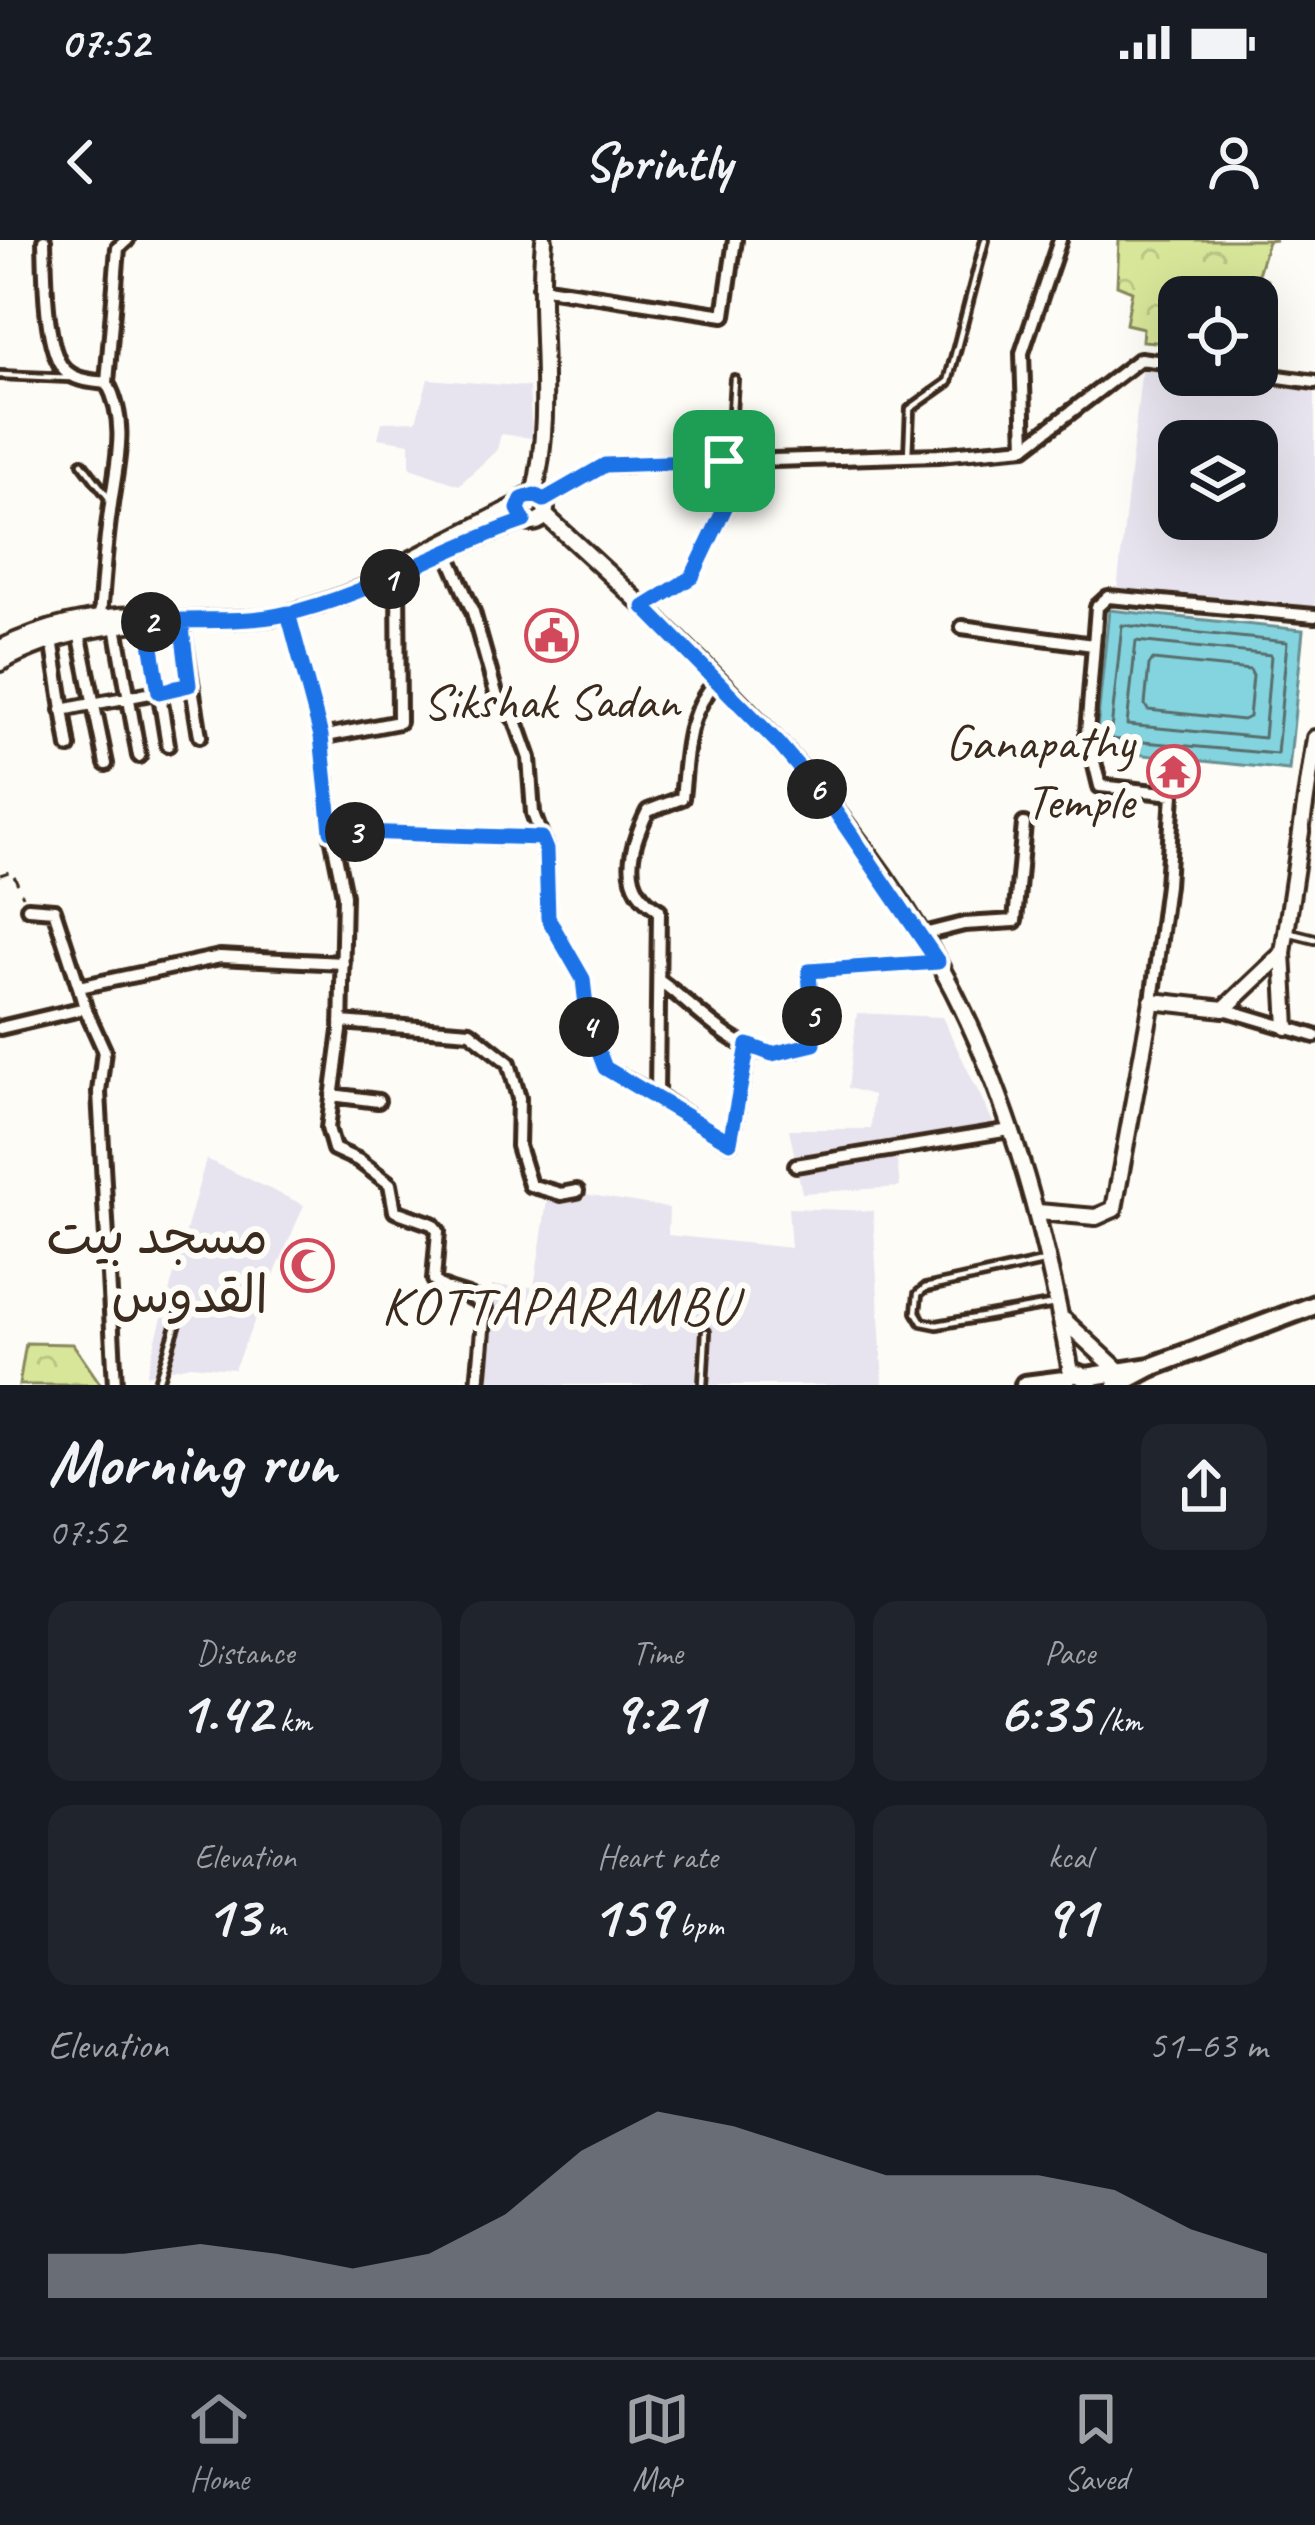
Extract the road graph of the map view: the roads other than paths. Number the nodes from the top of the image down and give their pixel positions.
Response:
1 (44, 240) edge
2 (127, 240) edge
3 (544, 240) edge
4 (735, 240) edge
5 (985, 240) edge
6 (1060, 240) edge
7 (539, 287) junction
8 (1158, 361) edge
9 (0, 375) edge
10 (1278, 377) edge
11 (76, 379) junction
12 (734, 379) dead end
13 (1315, 382) edge
14 (107, 383) junction
15 (1025, 447) junction
16 (908, 456) junction
17 (727, 461) junction
18 (82, 463) dead end
19 (111, 502) junction
20 (519, 504) junction
21 (541, 504) junction
22 (524, 521) junction
23 (448, 554) junction
24 (398, 576) junction
25 (644, 607) junction
26 (288, 613) junction
27 (100, 616) junction
28 (1315, 616) edge
29 (181, 620) junction
30 (148, 622) junction
31 (116, 626) junction
32 (962, 627) dead end
33 (74, 629) junction
34 (52, 639) junction
35 (1093, 645) junction
36 (0, 648) edge
37 (0, 663) edge
38 (718, 681) junction
39 (189, 685) junction
40 (159, 692) junction
41 (128, 698) junction
42 (93, 704) junction
43 (62, 710) junction
44 (200, 736) dead end
45 (321, 736) junction
46 (1315, 738) edge
47 (168, 745) dead end
48 (69, 747) dead end
49 (139, 756) dead end
50 (106, 764) dead end
51 (1311, 801) edge
52 (1024, 824) dead end
53 (331, 831) junction
54 (541, 838) junction
55 (28, 908) road end
56 (1287, 932) junction
57 (920, 935) junction
58 (1315, 939) edge
59 (1283, 953) junction
60 (938, 962) junction
61 (343, 963) junction
62 (662, 982) junction
63 (80, 987) junction
64 (1152, 1001) junction
65 (86, 1008) junction
66 (1224, 1009) junction
67 (341, 1022) junction
68 (1287, 1027) junction
69 (0, 1028) edge
70 (1315, 1036) edge
71 (748, 1045) junction
72 (332, 1095) junction
73 (657, 1096) junction
74 (378, 1101) dead end
75 (1010, 1130) junction
76 (796, 1165) dead end
77 (577, 1191) dead end
78 (1038, 1212) junction
79 (1048, 1260) junction
80 (184, 1304) dead end
81 (1315, 1305) edge
82 (1059, 1310) junction
83 (706, 1332) dead end
84 (1118, 1378) edge
85 (1075, 1380) edge
86 (116, 1385) edge
87 (157, 1385) edge
88 (478, 1385) edge
89 (703, 1385) edge
90 (1024, 1385) edge

1 - 11 street
2 - 14 street
3 - 7 main road
4 - 7 street
5 - 16 lane
6 - 15 street
7 - 21 main road
8 - 15 street
9 - 11 lane
10 - 13 street
11 - 14 street
12 - 17 lane
14 - 19 street
15 - 16 street
16 - 17 street
17 - 21 street
17 - 25 street
18 - 19 lane
19 - 27 street
20 - 21 main road
20 - 22 main road
20 - 27 main road
21 - 22 main road
21 - 25 main road
22 - 23 main road
23 - 24 main road
23 - 54 street
24 - 26 main road
24 - 45 street
25 - 38 main road
26 - 29 main road
26 - 45 street
27 - 33 main road
28 - 35 street
29 - 30 main road
29 - 39 street
30 - 31 main road
30 - 40 street
31 - 33 main road
31 - 41 street
32 - 35 street
33 - 34 main road
33 - 36 main road
33 - 42 street
34 - 37 main road
34 - 43 street
35 - 64 street
38 - 57 main road
38 - 62 street
39 - 40 street
39 - 44 street
40 - 41 street
40 - 47 street
41 - 42 street
41 - 49 street
42 - 43 street
42 - 50 street
43 - 48 street
45 - 53 street
46 - 51 main road
51 - 56 main road
52 - 57 street
53 - 54 street
53 - 61 street
54 - 73 street
55 - 63 street
56 - 58 lane
56 - 59 main road
57 - 60 main road
59 - 66 main road
59 - 68 main road
60 - 71 street
60 - 75 main road
61 - 63 street
61 - 67 street
62 - 71 street
62 - 73 street
63 - 65 street
64 - 66 main road
64 - 78 main road
65 - 69 street
65 - 86 street
66 - 68 street
67 - 72 street
67 - 77 street
68 - 70 street
71 - 73 street
72 - 74 street
72 - 88 street
75 - 76 street
75 - 78 main road
78 - 79 main road
79 - 82 main road
79 - 82 lane
80 - 87 lane
81 - 84 main road
82 - 84 main road
82 - 85 main road
83 - 89 lane
84 - 85 main road
85 - 90 main road

